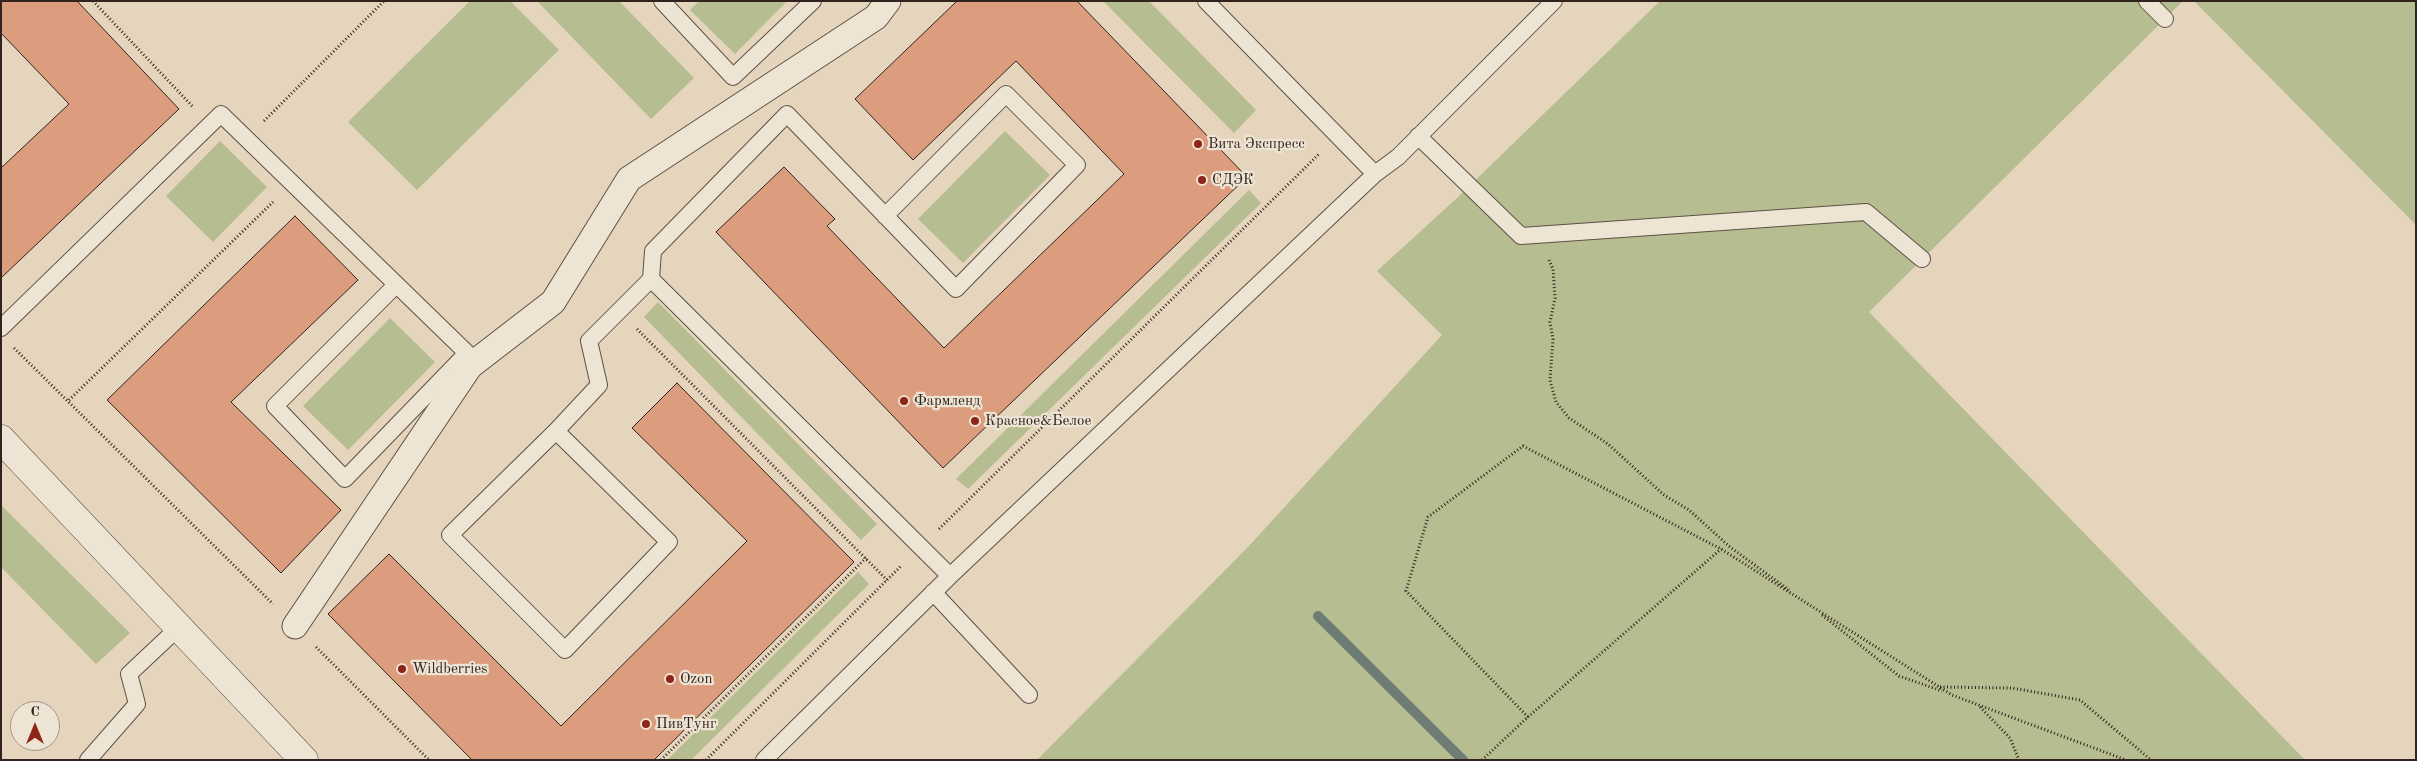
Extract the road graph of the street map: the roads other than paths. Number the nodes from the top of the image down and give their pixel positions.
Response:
1 (813, 1) edge
2 (888, 1) edge
3 (1206, 1) edge
4 (1554, 1) edge
5 (2147, 1) edge
6 (666, 3) edge
7 (2165, 19) dead end
8 (1418, 136) junction
9 (1375, 174) junction
10 (885, 216) junction
11 (1922, 259) dead end
12 (651, 279) junction
13 (396, 285) junction
14 (5, 335) edge
15 (556, 431) junction
16 (1, 439) edge
17 (950, 576) junction
18 (933, 592) junction
19 (295, 626) road end
20 (179, 627) junction
21 (1029, 695) dead end
22 (88, 760) edge
23 (304, 760) edge
24 (764, 760) edge

1 - 6 lane
2 - 19 street
3 - 9 lane
4 - 8 lane
5 - 7 lane
8 - 9 lane
8 - 11 lane
9 - 17 lane
10 - 10 lane
10 - 12 lane
12 - 15 lane
12 - 17 lane
13 - 13 lane
13 - 14 lane
15 - 15 lane
16 - 20 street
17 - 18 lane
18 - 21 lane
18 - 24 lane
20 - 22 lane
20 - 23 street

